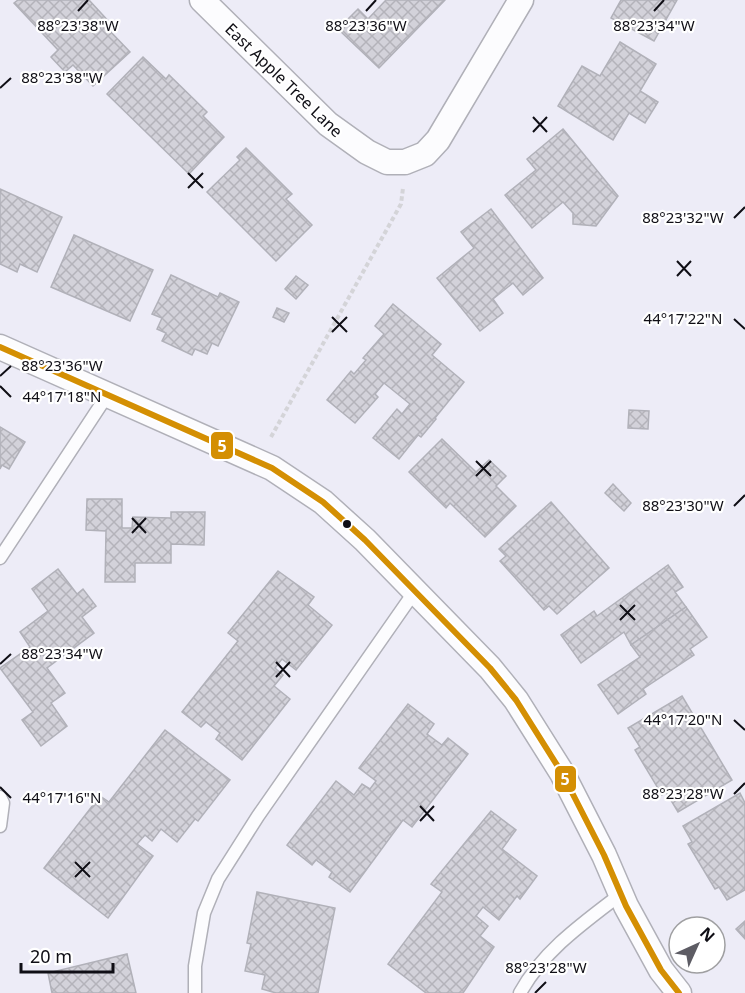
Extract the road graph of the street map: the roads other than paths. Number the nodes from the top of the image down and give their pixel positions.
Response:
1 (202, 0) edge
2 (521, 0) edge
3 (0, 347) edge
4 (108, 394) junction
5 (0, 558) edge
6 (415, 591) junction
7 (0, 797) edge
8 (0, 826) edge
9 (621, 894) junction
10 (195, 993) edge
11 (520, 993) edge
12 (679, 993) edge

1 - 2 street, East Apple Tree Lane
3 - 4 street
4 - 5 lane
4 - 6 street
6 - 9 street
6 - 10 lane
7 - 8 lane
9 - 11 lane
9 - 12 street

